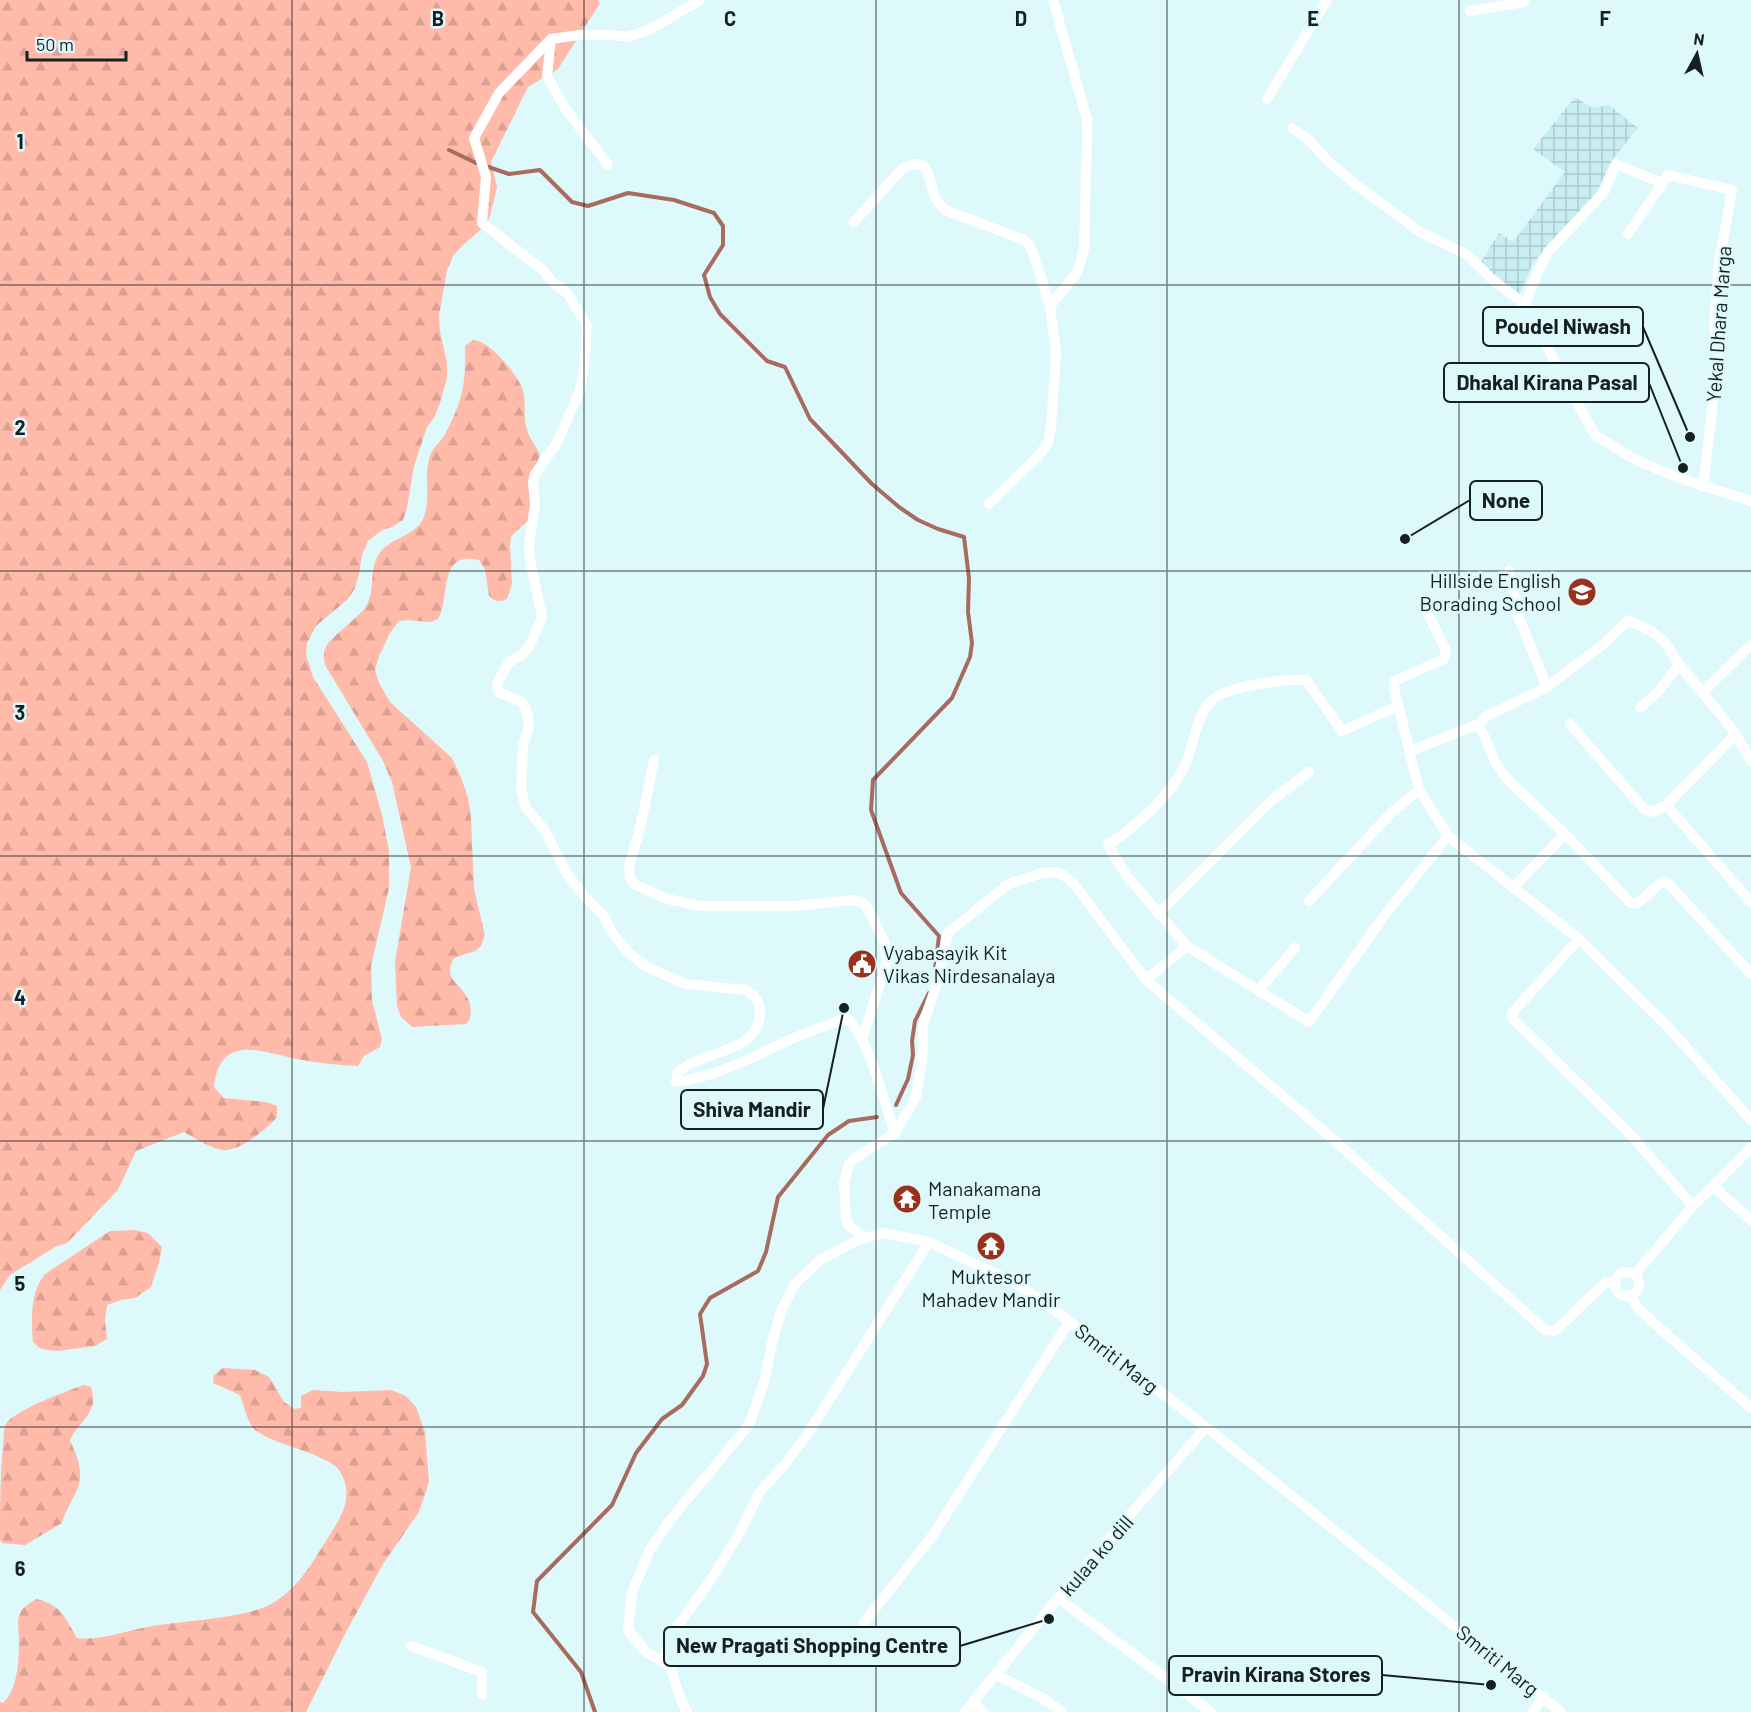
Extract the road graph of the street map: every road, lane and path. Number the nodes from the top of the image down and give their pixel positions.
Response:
1 (700, 0) edge
2 (1053, 0) edge
3 (1327, 0) edge
4 (1524, 0) edge
5 (1470, 11) dead end
6 (550, 39) junction
7 (1267, 99) dead end
8 (1292, 128) dead end
9 (608, 165) dead end
10 (1662, 183) junction
11 (854, 222) dead end
12 (1628, 234) dead end
13 (1525, 304) junction
14 (1050, 306) junction
15 (1703, 487) junction
16 (1751, 501) edge
17 (989, 504) dead end
18 (1509, 571) dead end
19 (1425, 607) dead end
20 (1751, 645) edge
21 (1679, 664) junction
22 (1546, 687) junction
23 (1702, 693) junction
24 (1398, 706) junction
25 (1640, 708) dead end
26 (1479, 724) junction
27 (1570, 724) dead end
28 (1736, 734) junction
29 (1410, 751) junction
30 (654, 760) dead end
31 (1751, 762) edge
32 (1309, 772) dead end
33 (1419, 790) junction
34 (1666, 805) junction
35 (1564, 834) junction
36 (1448, 836) junction
37 (1513, 888) junction
38 (1309, 901) dead end
39 (1751, 902) edge
40 (1158, 914) junction
41 (1579, 939) junction
42 (1187, 946) junction
43 (1295, 948) dead end
44 (1751, 974) edge
45 (1146, 980) junction
46 (1258, 991) junction
47 (862, 1039) junction
48 (1751, 1120) edge
49 (894, 1133) junction
50 (1751, 1148) edge
51 (1713, 1186) junction
52 (1693, 1206) junction
53 (1751, 1220) edge
54 (866, 1238) junction
55 (929, 1242) junction
56 (1635, 1274) junction
57 (1615, 1282) junction
58 (1630, 1296) junction
59 (1069, 1322) junction
60 (1751, 1408) edge
61 (1206, 1427) junction
62 (1058, 1598) junction
63 (864, 1623) dead end
64 (411, 1646) dead end
65 (668, 1665) junction
66 (995, 1674) junction
67 (482, 1695) dead end
68 (1543, 1697) junction
69 (969, 1708) edge
70 (687, 1712) edge
71 (983, 1712) edge
72 (1062, 1712) edge
73 (1211, 1712) edge
74 (1533, 1712) edge
75 (1561, 1712) edge

1 - 6 street
2 - 14 street
3 - 7 street
4 - 5 street
6 - 9 street
6 - 47 street
8 - 13 street
10 - 12 street
10 - 13 street
10 - 15 street, Yekal Dhara Marga
11 - 14 street
13 - 15 street
14 - 17 street
15 - 16 street
18 - 22 street
19 - 24 street
20 - 23 street
21 - 22 street
21 - 23 street
21 - 25 street
22 - 26 street
23 - 28 street
24 - 29 street
24 - 40 street
26 - 29 street
26 - 35 street
27 - 34 street
28 - 31 street
28 - 34 street
29 - 33 street
30 - 47 street
32 - 40 street
33 - 36 street
33 - 38 street
34 - 39 street
35 - 37 street
35 - 44 street
36 - 37 street
36 - 46 street
37 - 41 street
40 - 42 street
41 - 48 street
41 - 52 street
42 - 45 street
42 - 46 street
43 - 46 street
45 - 49 street
45 - 57 street
47 - 49 street
49 - 54 street
50 - 51 street
51 - 52 street
51 - 53 street
52 - 56 street
54 - 55 street, Smriti Marg
54 - 65 street, Smriti Marg
55 - 59 street, Smriti Marg
55 - 65 street
56 - 57 street
56 - 58 street
57 - 58 street
58 - 60 street
59 - 61 street, Smriti Marg
59 - 63 street
61 - 62 street, kulaa ko dill
61 - 68 street, Smriti Marg
62 - 66 street, kulaa ko dill
62 - 73 street
64 - 67 street
65 - 70 street
66 - 69 street, kulaa ko dill
66 - 72 street
68 - 74 street
68 - 75 street, Smriti Marg
69 - 71 street

